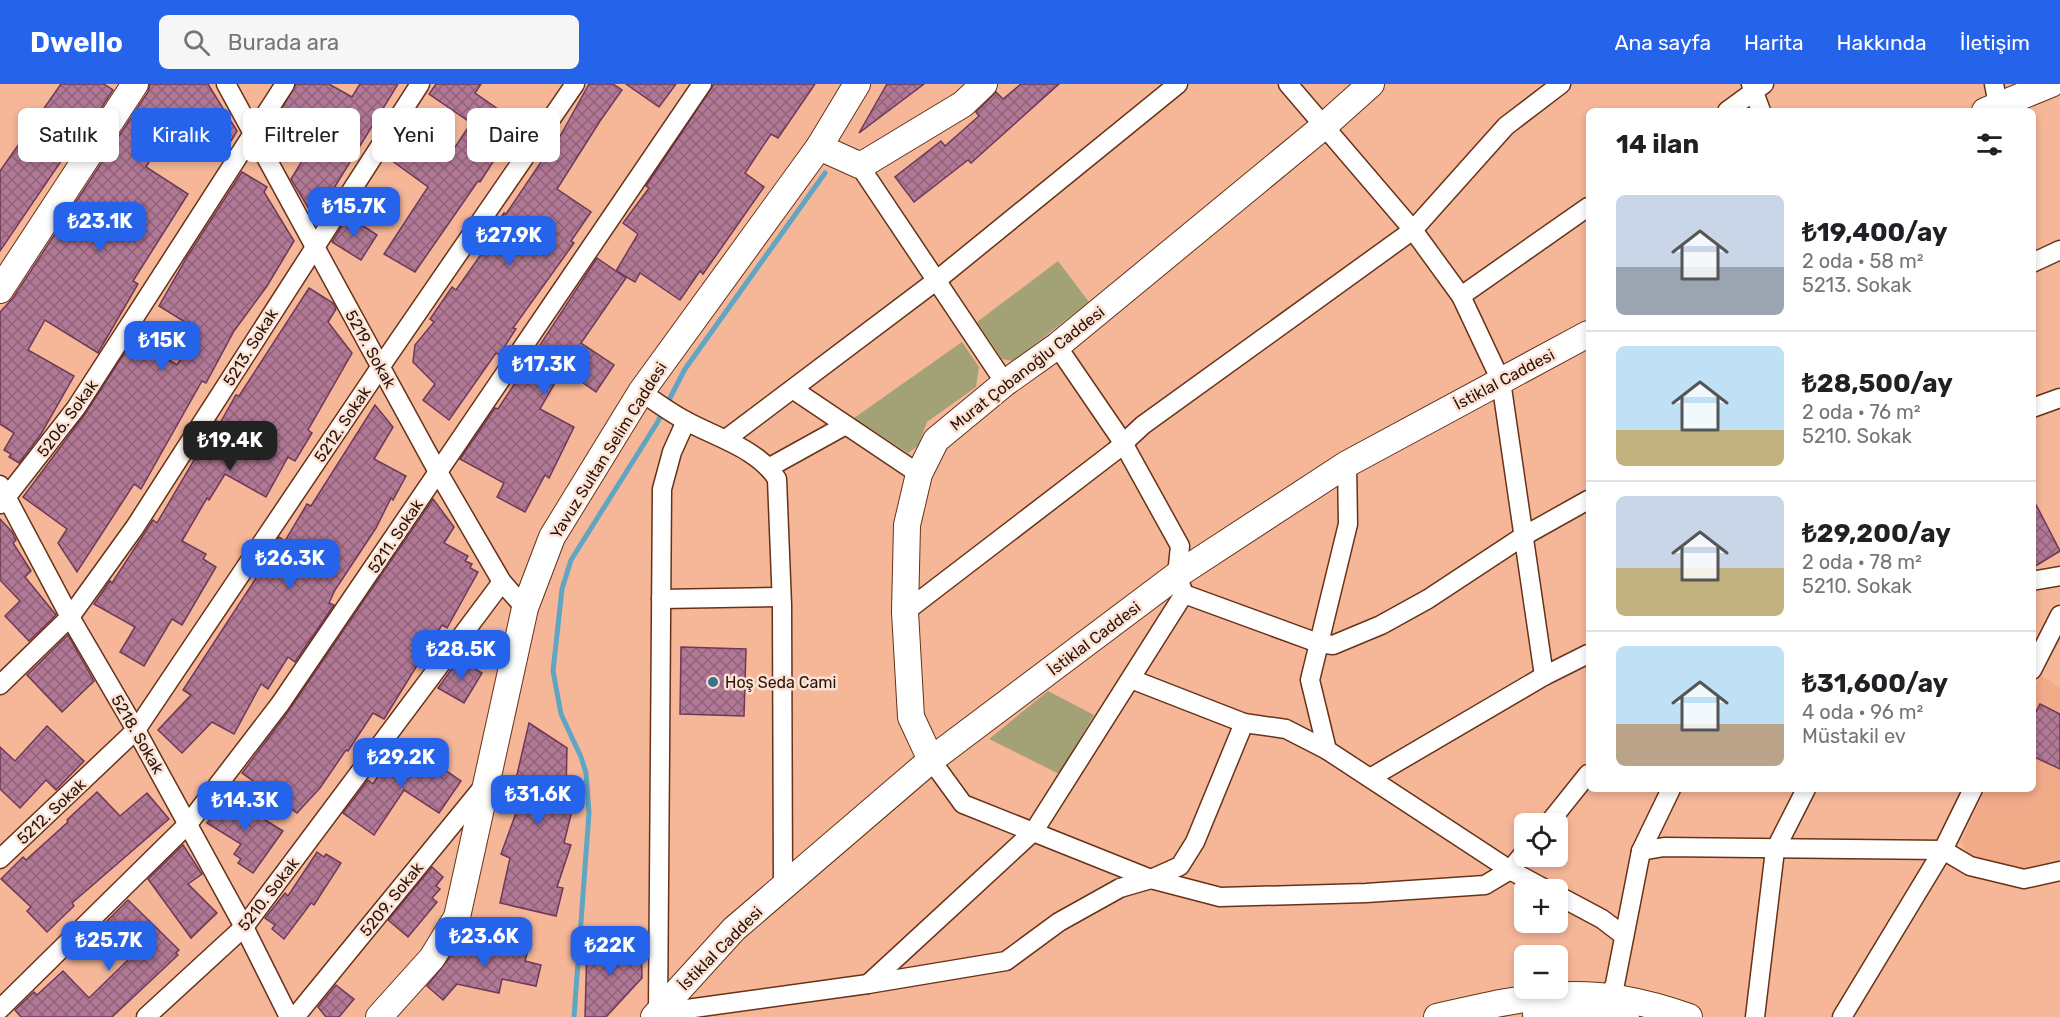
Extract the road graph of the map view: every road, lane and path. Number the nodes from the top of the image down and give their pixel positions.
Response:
1 (135, 84) edge
2 (226, 84) edge
3 (285, 84) edge
4 (420, 84) edge
5 (575, 84) edge
6 (702, 84) edge
7 (857, 84) edge
8 (984, 84) edge
9 (1178, 84) edge
10 (1288, 84) edge
11 (1371, 84) edge
12 (1561, 84) edge
13 (2051, 84) edge
14 (1756, 87) edge
15 (1993, 100) edge
16 (269, 108) edge
17 (1731, 108) edge
18 (1760, 108) edge
19 (243, 116) edge
20 (1324, 126) junction
21 (243, 147) edge
22 (819, 147) junction
23 (268, 162) edge
24 (859, 165) junction
25 (1586, 208) edge
26 (1413, 231) junction
27 (313, 247) junction
28 (2060, 250) edge
29 (2036, 261) edge
30 (937, 280) junction
31 (0, 290) edge
32 (1461, 297) junction
33 (1586, 335) edge
34 (1057, 346) junction
35 (381, 366) junction
36 (1501, 381) junction
37 (1005, 383) junction
38 (794, 390) junction
39 (648, 397) junction
40 (2060, 398) edge
41 (2036, 407) edge
42 (680, 418) junction
43 (844, 426) junction
44 (726, 440) junction
45 (1122, 441) junction
46 (1347, 464) junction
47 (770, 468) junction
48 (438, 472) junction
49 (919, 474) junction
50 (2, 496) edge
51 (1586, 501) edge
52 (1522, 537) junction
53 (2060, 576) edge
54 (2036, 580) edge
55 (502, 582) junction
56 (1180, 585) junction
57 (781, 597) junction
58 (661, 599) junction
59 (525, 608) junction
60 (906, 612) junction
61 (2060, 615) edge
62 (70, 617) junction
63 (1318, 643) junction
64 (1586, 655) edge
65 (2036, 662) edge
66 (1544, 676) junction
67 (1131, 679) junction
68 (0, 685) edge
69 (1244, 723) junction
70 (136, 730) junction
71 (1327, 750) junction
72 (932, 760) junction
73 (1586, 776) edge
74 (1370, 778) junction
75 (488, 781) junction
76 (1670, 792) edge
77 (1804, 792) edge
78 (1972, 792) edge
79 (1557, 813) edge
80 (188, 824) junction
81 (1034, 831) junction
82 (1775, 850) junction
83 (1943, 850) junction
84 (1641, 851) junction
85 (0, 859) edge
86 (1514, 865) edge
87 (1510, 870) junction
88 (2060, 871) edge
89 (1152, 879) junction
90 (1527, 879) edge
91 (783, 887) junction
92 (1568, 901) edge
93 (244, 927) junction
94 (1623, 934) junction
95 (868, 984) junction
96 (0, 1009) edge
97 (1614, 1011) edge
98 (656, 1015) edge
99 (146, 1017) edge
100 (289, 1017) edge
101 (295, 1017) edge
102 (379, 1017) edge
103 (1437, 1017) edge
104 (1520, 1017) edge
105 (1689, 1017) edge
106 (1755, 1017) edge
107 (1842, 1017) edge

1 - 31 street
2 - 19 street, 5219. Sokak
3 - 16 street, 5206. Sokak
4 - 27 street, 5213. Sokak
5 - 35 street, 5212. Sokak
6 - 48 street, 5211. Sokak
7 - 22 street, Yavuz Sultan Selim Caddesi
8 - 24 street
9 - 30 street
10 - 20 street
11 - 20 street, Murat Çobanoğlu Caddesi
12 - 26 street
13 - 15 street
14 - 17 street
14 - 18 street
20 - 26 street
20 - 34 street, Murat Çobanoğlu Caddesi
21 - 50 street, 5206. Sokak
22 - 24 street
22 - 39 street, Yavuz Sultan Selim Caddesi
23 - 27 street, 5219. Sokak
24 - 30 street
25 - 32 street
26 - 32 street
26 - 45 street
27 - 35 street, 5219. Sokak
27 - 62 street, 5213. Sokak
28 - 29 street
30 - 37 street
30 - 38 street
32 - 36 street
33 - 36 street, İstiklal Caddesi
34 - 37 street, Murat Çobanoğlu Caddesi
34 - 45 street
35 - 48 street, 5219. Sokak
35 - 70 street, 5212. Sokak
36 - 46 street, İstiklal Caddesi
36 - 52 street
37 - 49 street, Murat Çobanoğlu Caddesi
38 - 43 street
38 - 44 street
39 - 42 street
39 - 59 street, Yavuz Sultan Selim Caddesi
40 - 41 street
42 - 44 street
42 - 58 street
43 - 47 street
43 - 49 street
44 - 47 street
45 - 56 street
45 - 60 street
46 - 56 street, İstiklal Caddesi
46 - 63 street
47 - 57 street
48 - 55 street, 5219. Sokak
48 - 80 street, 5211. Sokak
49 - 60 street, Murat Çobanoğlu Caddesi
50 - 62 street, 5218. Sokak
51 - 52 street
52 - 63 street
52 - 66 street
53 - 54 street
55 - 59 street, 5219. Sokak
55 - 93 street, 5210. Sokak
56 - 63 street
56 - 67 street
56 - 72 street, İstiklal Caddesi
57 - 58 street
57 - 91 street
58 - 98 street
59 - 75 street, Yavuz Sultan Selim Caddesi
60 - 72 street, Murat Çobanoğlu Caddesi
61 - 65 street
62 - 68 street, 5213. Sokak
62 - 70 street, 5218. Sokak
63 - 71 street
64 - 66 street
66 - 74 street
67 - 69 street
67 - 81 street
69 - 71 street
69 - 89 street
70 - 80 street, 5218. Sokak
70 - 85 street, 5212. Sokak
71 - 74 street
72 - 81 street
72 - 91 street, İstiklal Caddesi
73 - 79 street
74 - 87 street
75 - 101 street, 5209. Sokak
75 - 102 street, Yavuz Sultan Selim Caddesi
76 - 84 street
77 - 82 street
78 - 83 street
80 - 93 street, 5218. Sokak
80 - 96 street, 5211. Sokak
81 - 89 street
81 - 95 street
82 - 83 street
82 - 84 street
82 - 106 street
83 - 88 street
83 - 107 street
84 - 94 street
86 - 87 street
87 - 89 street
87 - 90 street
89 - 95 street
91 - 98 street, İstiklal Caddesi
92 - 94 street
93 - 99 street, 5210. Sokak
93 - 100 street, 5218. Sokak
94 - 97 street
95 - 98 street
97 - 103 street
97 - 104 street
97 - 105 street

